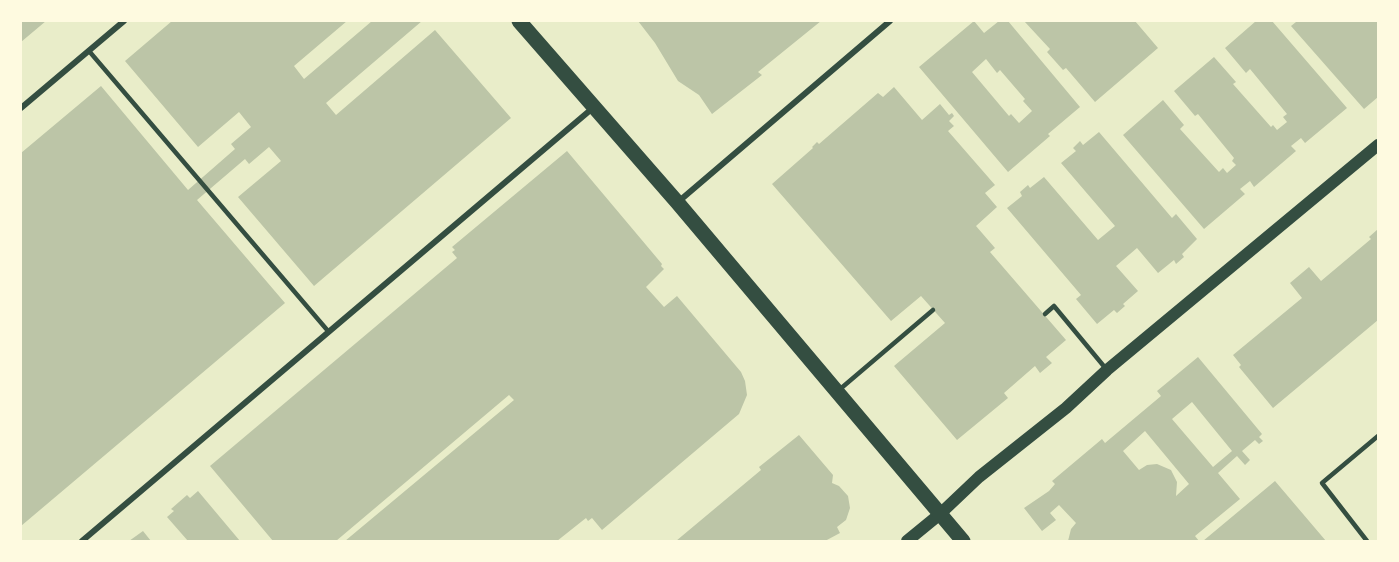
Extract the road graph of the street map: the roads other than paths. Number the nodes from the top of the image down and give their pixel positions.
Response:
1 (124, 21) edge
2 (519, 21) edge
3 (890, 21) edge
4 (89, 51) junction
5 (594, 106) junction
6 (21, 108) edge
7 (1377, 148) edge
8 (677, 202) junction
9 (933, 310) dead end
10 (1045, 314) dead end
11 (328, 331) junction
12 (1107, 370) junction
13 (837, 392) junction
14 (1378, 436) edge
15 (940, 514) junction
16 (82, 541) edge
17 (907, 541) edge
18 (963, 541) edge
19 (1367, 541) edge

1 - 4 street
2 - 5 main road
3 - 8 street
4 - 6 street
4 - 11 lane
5 - 8 main road
5 - 11 street
7 - 12 main road
8 - 13 main road
9 - 13 lane
10 - 12 lane
11 - 16 street
12 - 15 main road
13 - 15 main road
14 - 19 lane
15 - 17 main road
15 - 18 main road

